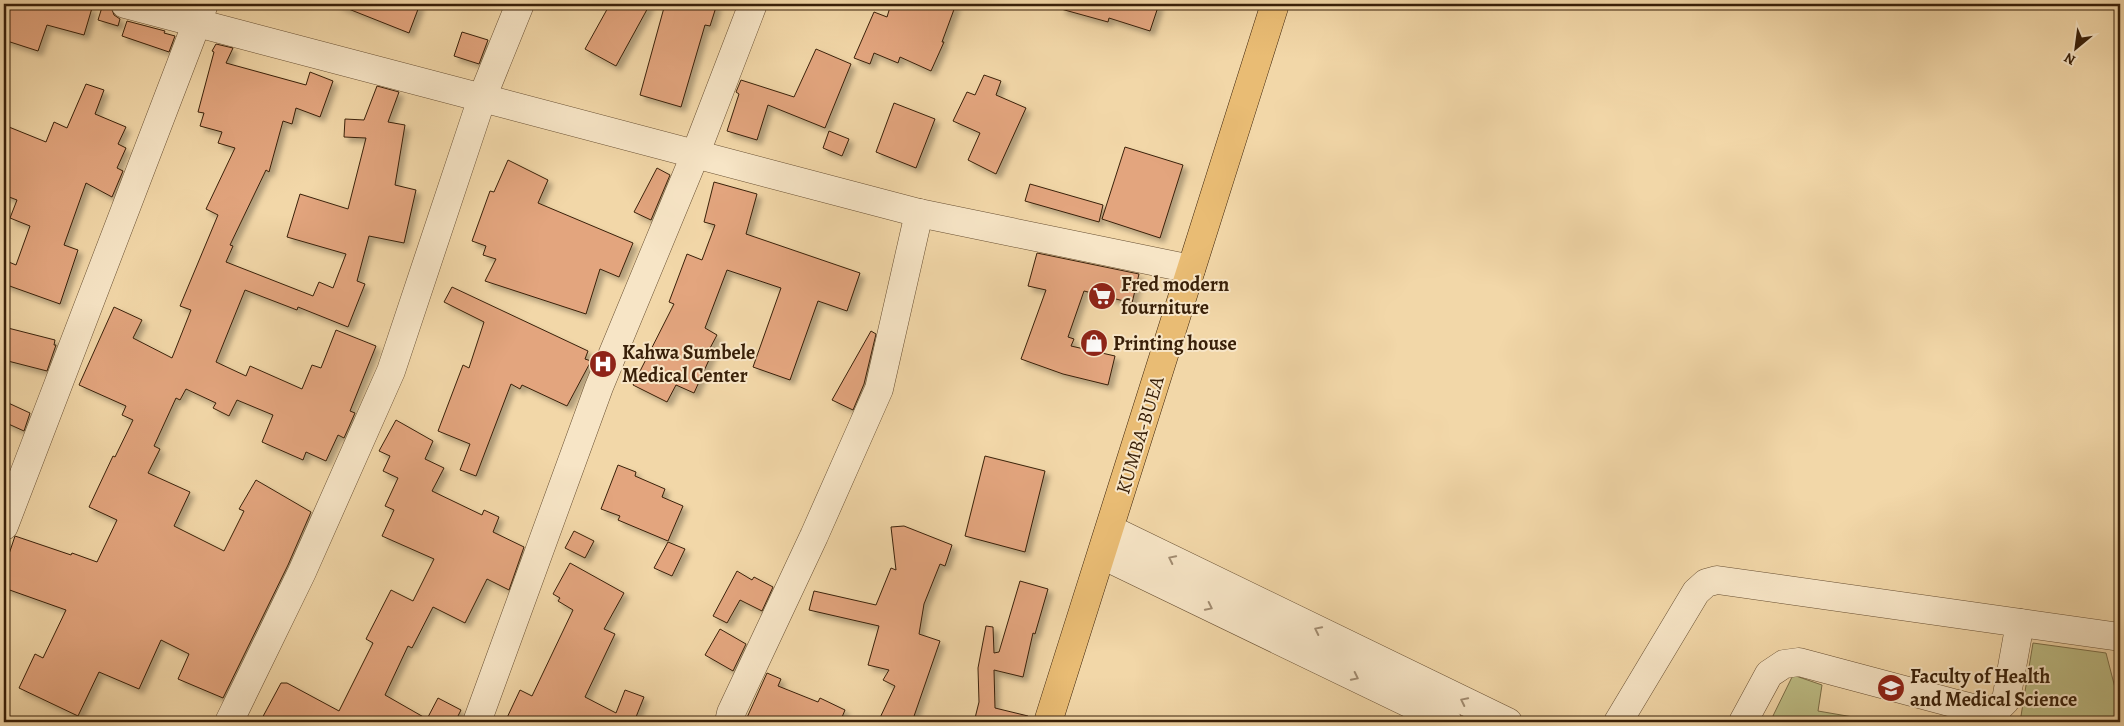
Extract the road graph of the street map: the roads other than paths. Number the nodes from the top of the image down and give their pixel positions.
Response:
1 (125, 4) edge
2 (520, 4) edge
3 (753, 4) edge
4 (1276, 4) edge
5 (200, 13) edge
6 (482, 98) junction
7 (695, 155) junction
8 (919, 213) junction
9 (1191, 269) junction
10 (4, 526) edge
11 (1110, 529) junction
12 (1102, 555) junction
13 (2020, 623) junction
14 (2120, 637) edge
15 (229, 722) edge
16 (477, 722) edge
17 (729, 722) edge
18 (1048, 722) edge
19 (1448, 722) edge
20 (1508, 722) edge
21 (1618, 722) edge
22 (1743, 722) edge

1 - 5 street
2 - 6 street
3 - 7 street
4 - 9 highway, KUMBA-BUEA
5 - 6 street
5 - 10 street
6 - 7 street
6 - 15 street
7 - 8 street
7 - 16 street
8 - 9 street
8 - 17 street
9 - 11 highway, KUMBA-BUEA
11 - 12 highway, KUMBA-BUEA
20 -> 11 street
12 - 18 highway, KUMBA-BUEA
12 -> 19 street
13 - 14 street
13 - 21 street
13 - 22 street

